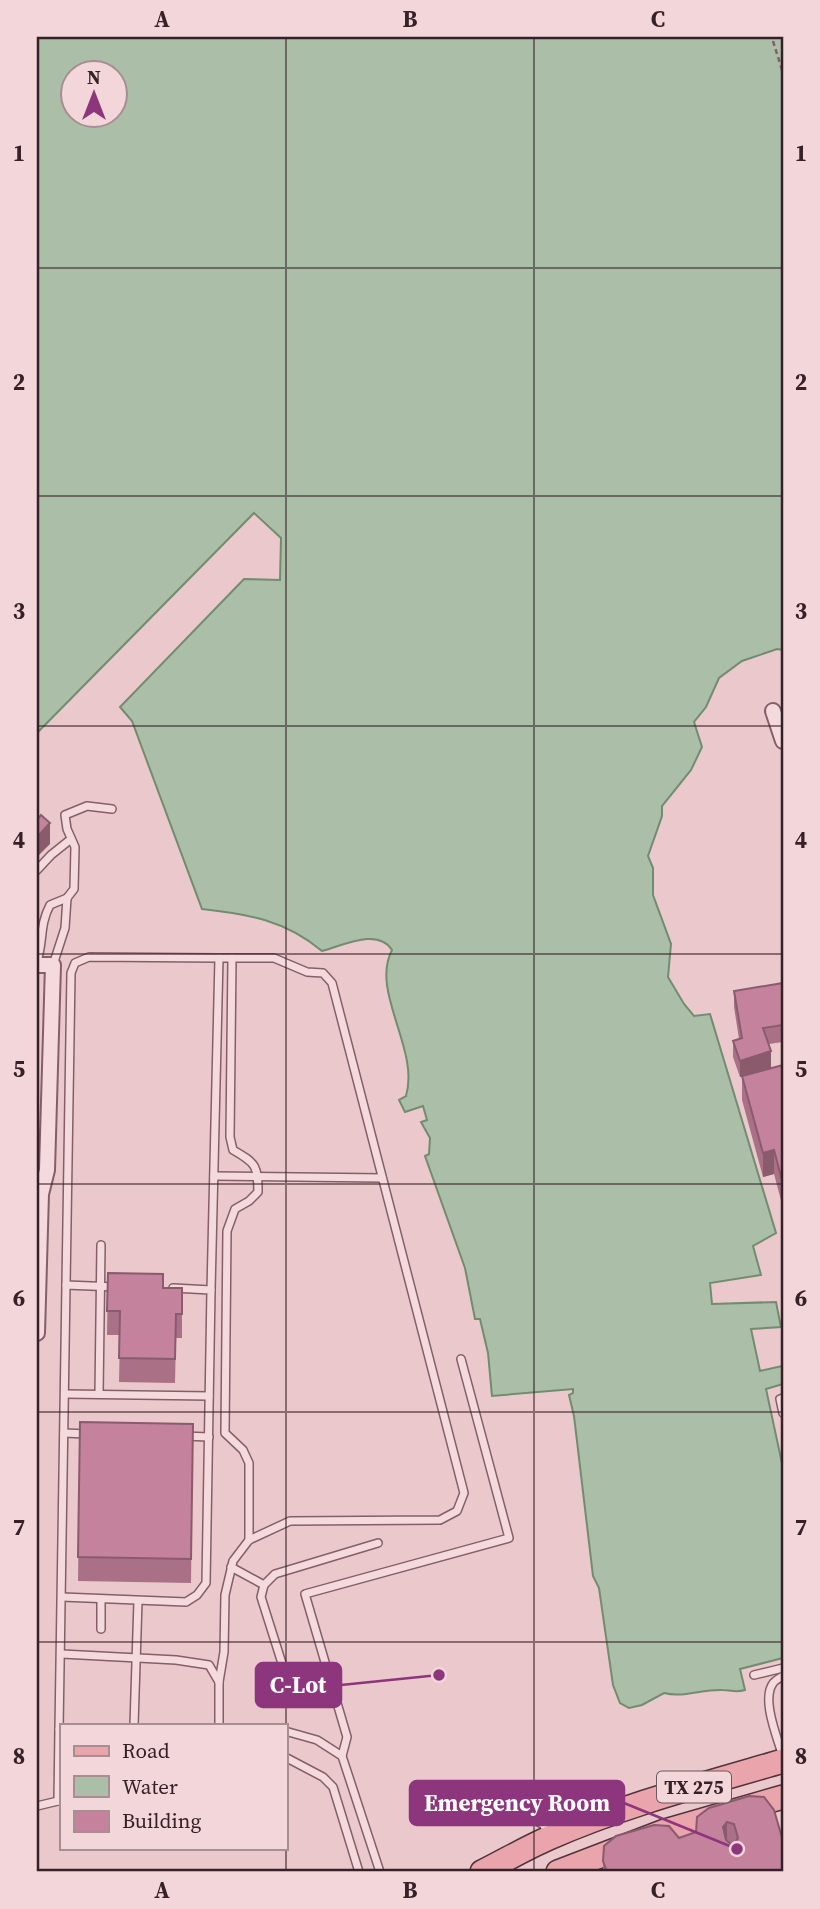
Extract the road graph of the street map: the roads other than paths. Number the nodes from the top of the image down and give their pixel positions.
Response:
1 (773, 711) dead end
2 (783, 741) edge
3 (112, 809) dead end
4 (71, 839) junction
5 (37, 870) edge
6 (67, 898) junction
7 (39, 933) edge
8 (219, 958) junction
9 (232, 958) junction
10 (37, 963) edge
11 (53, 965) junction
12 (214, 1176) junction
13 (258, 1177) junction
14 (383, 1178) junction
15 (39, 1190) edge
16 (101, 1245) dead end
17 (38, 1260) edge
18 (66, 1285) junction
19 (100, 1286) junction
20 (128, 1287) edge
21 (169, 1288) edge
22 (211, 1290) junction
23 (37, 1333) edge
24 (461, 1359) dead end
25 (65, 1394) junction
26 (99, 1394) junction
27 (209, 1396) junction
28 (783, 1398) edge
29 (783, 1413) edge
30 (64, 1433) junction
31 (104, 1434) edge
32 (169, 1436) edge
33 (209, 1437) junction
34 (249, 1540) junction
35 (378, 1543) dead end
36 (231, 1567) junction
37 (264, 1585) junction
38 (62, 1597) junction
39 (101, 1599) junction
40 (138, 1601) junction
41 (101, 1629) dead end
42 (62, 1654) junction
43 (136, 1658) junction
44 (783, 1668) edge
45 (754, 1675) dead end
46 (783, 1676) edge
47 (219, 1682) junction
48 (292, 1695) dead end
49 (60, 1724) edge
50 (134, 1724) edge
51 (219, 1724) edge
52 (60, 1729) edge
53 (287, 1732) edge
54 (342, 1756) junction
55 (287, 1759) edge
56 (783, 1759) edge
57 (756, 1769) junction
58 (526, 1788) dead end
59 (776, 1800) edge
60 (59, 1801) edge
61 (37, 1806) edge
62 (546, 1831) junction
63 (566, 1870) edge
64 (359, 1872) edge
65 (380, 1872) edge
66 (482, 1872) edge

1 - 2 street
3 - 4 lane
4 - 5 lane
4 - 6 lane
6 - 7 lane
6 - 11 lane
7 - 10 lane
8 - 9 lane
8 - 12 lane
8 - 18 lane
9 - 13 lane
9 - 14 lane
10 - 11 street
11 - 15 street
12 - 13 lane
12 - 22 lane
13 - 14 lane
13 - 34 lane
14 - 34 lane
15 - 17 street
16 - 19 lane
17 - 23 street
18 - 19 lane
18 - 25 lane
19 - 20 lane
19 - 26 lane
21 - 22 lane
22 - 27 lane
24 - 54 lane
25 - 26 lane
25 - 30 lane
26 - 27 lane
27 - 33 lane
28 - 29 lane
30 - 31 lane
30 - 38 lane
32 - 33 lane
33 - 40 lane
34 - 36 lane
35 - 37 lane
36 - 37 lane
36 - 47 lane
37 - 48 lane
38 - 39 lane
38 - 42 lane
39 - 40 lane
39 - 41 lane
40 - 43 lane
42 - 43 lane
42 - 49 lane
43 - 47 lane
43 - 50 lane
44 - 45 lane
46 - 56 lane
47 - 51 lane
52 - 60 lane
53 - 54 lane
54 - 65 lane
55 - 64 lane
56 - 57 main road, TX 275
57 - 59 main road
57 - 62 main road, TX 275
58 - 62 lane
59 - 63 main road, TX 275
60 - 61 lane
62 - 63 main road
62 - 66 main road, TX 275

